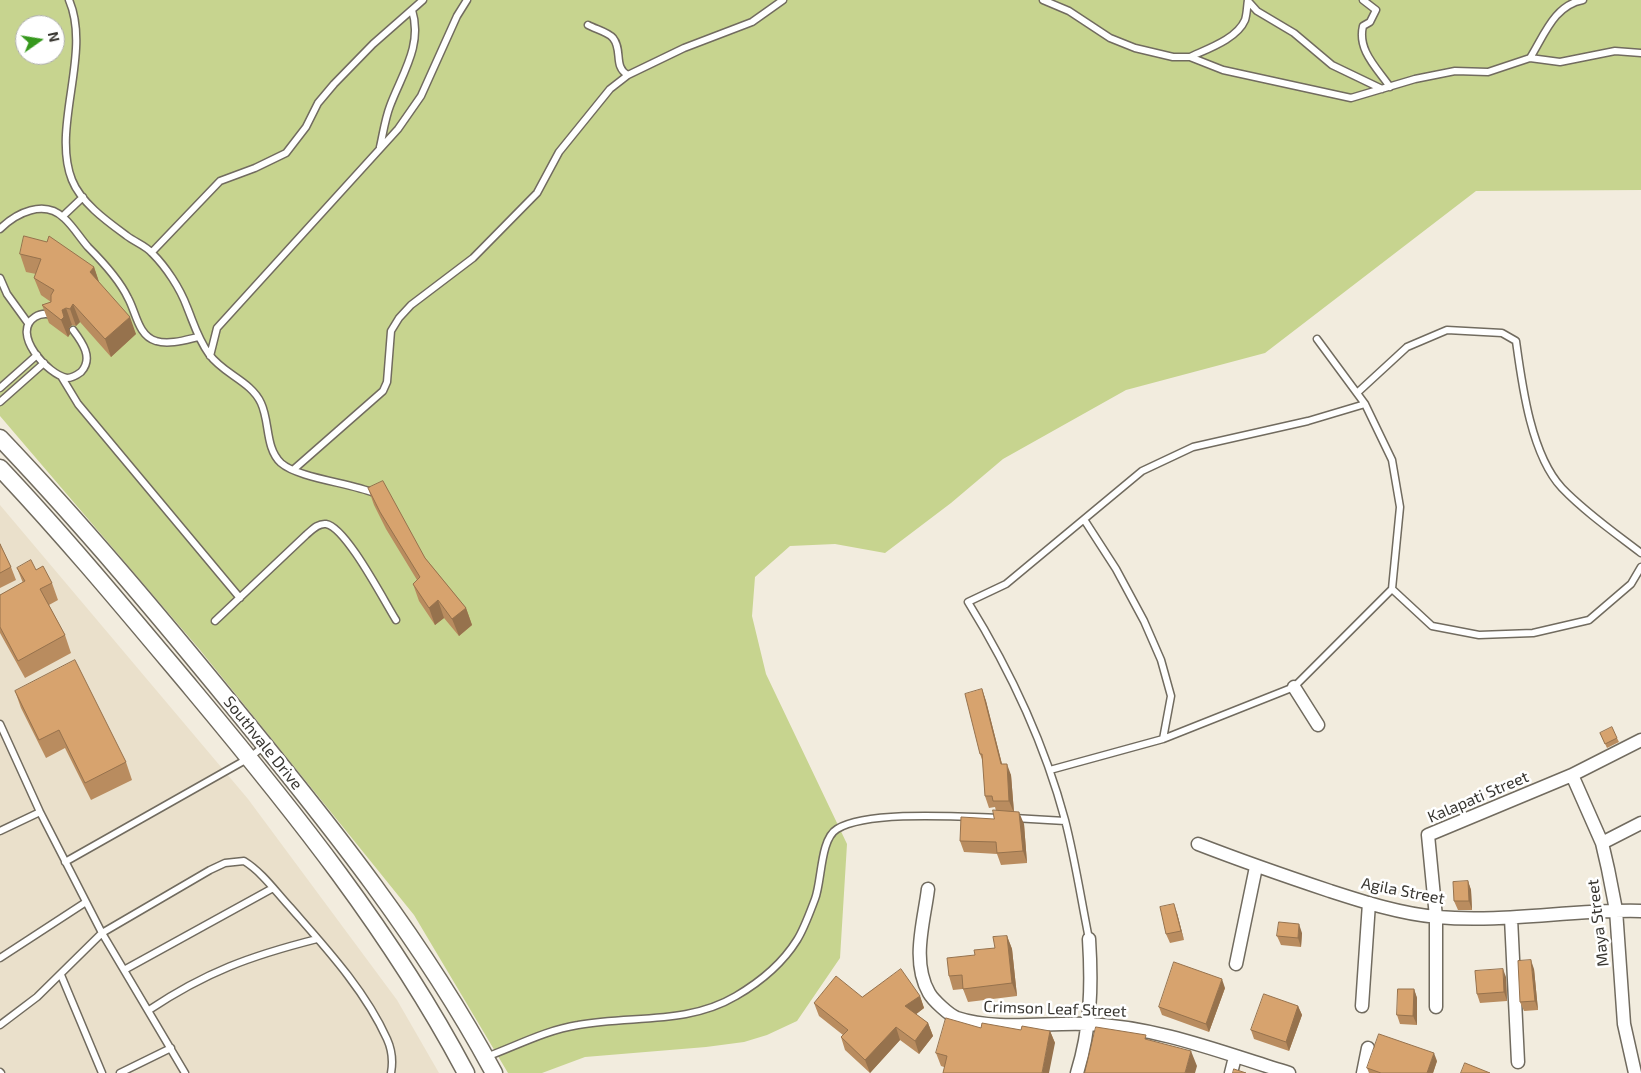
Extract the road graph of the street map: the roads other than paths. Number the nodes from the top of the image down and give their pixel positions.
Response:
1 (69, 0) edge
2 (422, 0) edge
3 (467, 0) edge
4 (783, 0) edge
5 (1043, 0) edge
6 (1248, 0) edge
7 (1363, 0) edge
8 (1583, 0) edge
9 (412, 10) junction
10 (588, 25) dead end
11 (1641, 53) edge
12 (1190, 57) junction
13 (1530, 58) junction
14 (628, 75) junction
15 (1390, 87) junction
16 (1382, 89) junction
17 (380, 148) junction
18 (82, 197) junction
19 (63, 216) junction
20 (0, 229) edge
21 (152, 252) junction
22 (0, 278) edge
23 (54, 316) edge
24 (28, 323) junction
25 (73, 330) dead end
26 (198, 337) junction
27 (1317, 339) dead end
28 (37, 355) junction
29 (210, 356) junction
30 (44, 363) junction
31 (60, 376) junction
32 (0, 388) edge
33 (1357, 393) junction
34 (0, 402) edge
35 (1365, 404) junction
36 (0, 438) edge
37 (0, 468) edge
38 (293, 470) junction
39 (374, 493) edge
40 (1085, 521) junction
41 (1641, 553) edge
42 (1641, 567) edge
43 (1392, 590) junction
44 (240, 598) junction
45 (396, 620) dead end
46 (215, 621) dead end
47 (1294, 687) junction
48 (0, 724) edge
49 (1318, 725) dead end
50 (1163, 739) junction
51 (1641, 740) edge
52 (265, 745) junction
53 (249, 758) junction
54 (1050, 770) junction
55 (1572, 775) junction
56 (40, 812) junction
57 (1065, 821) junction
58 (1641, 823) edge
59 (0, 831) edge
60 (1602, 843) junction
61 (1198, 844) dead end
62 (65, 862) junction
63 (1256, 867) junction
64 (273, 888) junction
65 (928, 889) dead end
66 (86, 902) junction
67 (1368, 903) junction
68 (1616, 910) junction
69 (1641, 910) edge
70 (1436, 917) junction
71 (1511, 918) junction
72 (102, 933) junction
73 (317, 939) junction
74 (1089, 939) joint
75 (0, 958) edge
76 (1236, 964) dead end
77 (124, 970) junction
78 (61, 976) junction
79 (1362, 1006) dead end
80 (1436, 1007) dead end
81 (148, 1010) junction
82 (1089, 1024) junction
83 (0, 1025) edge
84 (171, 1048) junction
85 (1368, 1048) dead end
86 (485, 1057) junction
87 (1235, 1057) junction
88 (1518, 1062) dead end
89 (102, 1073) edge
90 (120, 1073) edge
91 (185, 1073) edge
92 (391, 1073) edge
93 (466, 1073) edge
94 (494, 1073) edge
95 (1078, 1073) edge
96 (1231, 1073) edge
97 (1289, 1073) edge
98 (1363, 1073) edge
99 (1635, 1073) edge

1 - 18 lane
2 - 9 lane
3 - 17 lane
4 - 14 lane
5 - 12 lane
6 - 12 lane
6 - 16 lane
7 - 15 lane
8 - 13 lane
9 - 17 lane
9 - 21 lane
10 - 14 lane
11 - 13 lane
12 - 16 lane
13 - 15 lane
14 - 38 lane
15 - 16 lane
17 - 29 lane
18 - 19 lane
18 - 21 lane
19 - 20 lane
19 - 26 lane
21 - 26 lane
22 - 24 lane
23 - 24 lane
24 - 28 lane
25 - 31 lane
26 - 29 lane
27 - 33 lane
28 - 30 lane
28 - 32 lane
29 - 38 lane
30 - 31 lane
30 - 34 lane
31 - 44 lane
33 - 35 lane
33 - 41 lane
35 - 40 lane
35 - 43 lane
36 - 52 street, Southvale Drive
37 - 53 street, Southvale Drive
38 - 39 lane
40 - 50 lane
40 - 54 lane
42 - 43 lane
43 - 47 lane
44 - 45 lane
44 - 46 lane
47 - 49 street
47 - 50 lane
48 - 56 lane
50 - 54 lane
51 - 55 street, Kalapati Street
52 - 53 lane
52 - 86 street, Southvale Drive
53 - 62 lane
53 - 93 street, Southvale Drive
54 - 57 lane
55 - 60 street, Maya Street
55 - 70 street, Kalapati Street
56 - 59 lane
56 - 62 lane
57 - 74 lane
57 - 86 lane
58 - 60 street
60 - 68 street, Maya Street
61 - 63 street, Agila Street
62 - 66 lane
63 - 67 street, Agila Street
63 - 76 street
64 - 72 lane
64 - 73 lane
64 - 77 lane
65 - 82 street, Crimson Leaf Street
66 - 72 lane
66 - 75 lane
67 - 70 street, Agila Street
67 - 79 street
68 - 69 street, Agila Street
68 - 71 street, Agila Street
68 - 99 street, Maya Street
70 - 71 street, Agila Street
70 - 80 street, Kalapati Street
71 - 88 street
72 - 77 lane
72 - 78 lane
73 - 81 lane
73 - 92 lane
74 - 82 street
77 - 81 lane
78 - 83 lane
78 - 89 lane
81 - 84 lane
82 - 87 street, Crimson Leaf Street
82 - 95 street
84 - 90 lane
84 - 91 lane
85 - 98 street
86 - 94 street, Southvale Drive
87 - 96 street
87 - 97 street, Crimson Leaf Street

